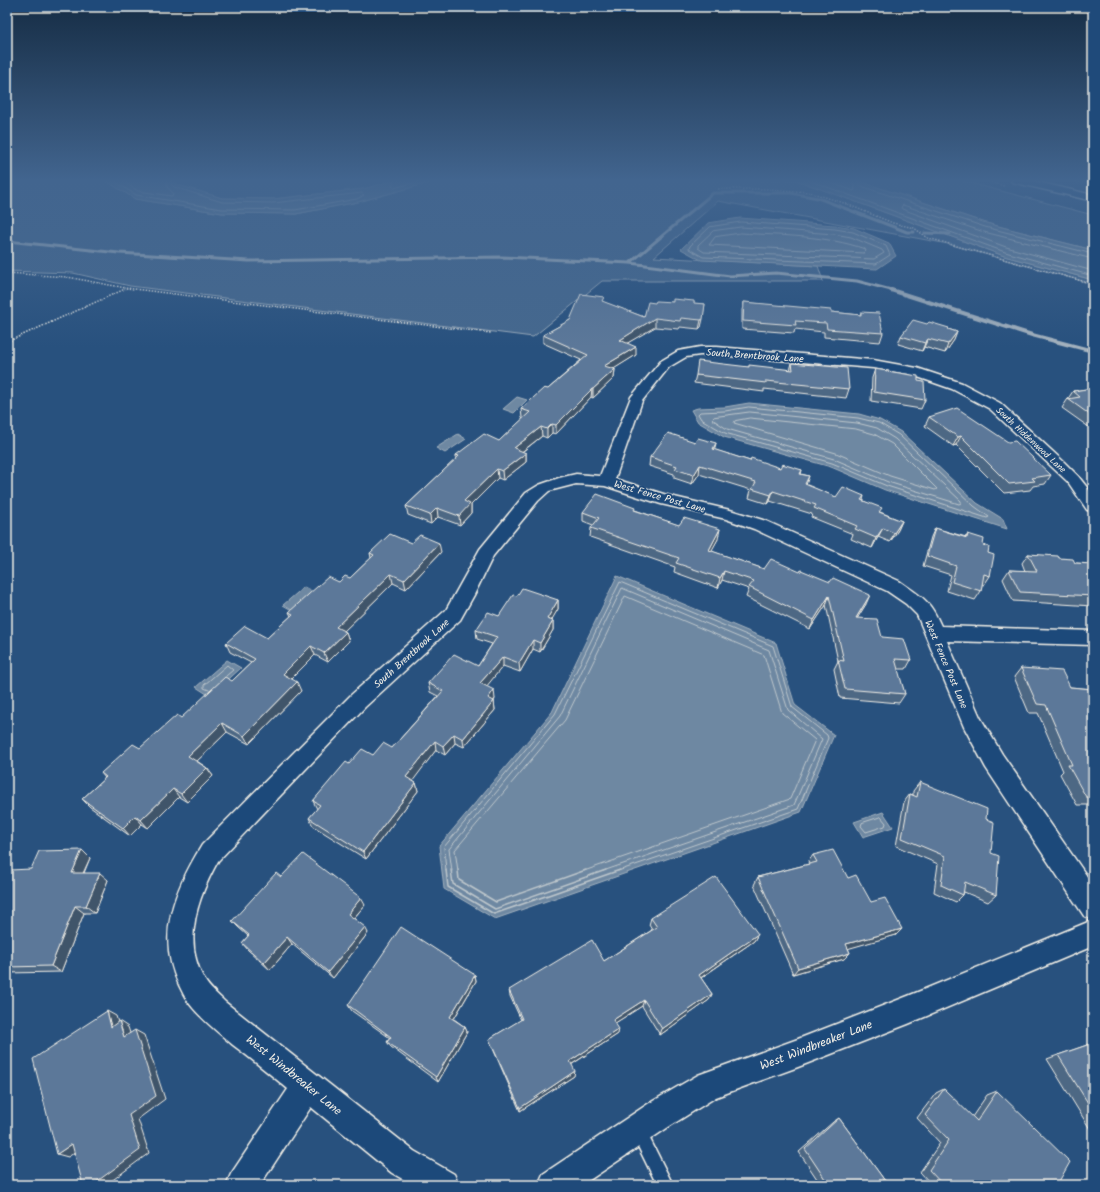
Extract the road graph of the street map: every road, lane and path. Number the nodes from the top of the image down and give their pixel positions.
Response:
1 (924, 236) edge
2 (7, 273) edge
3 (1093, 284) edge
4 (126, 288) junction
5 (491, 334) dead end
6 (7, 342) edge
7 (936, 378) joint
8 (606, 481) junction
9 (1093, 506) edge
10 (934, 633) junction
11 (1093, 638) edge
12 (1093, 907) edge
13 (1093, 933) edge
14 (180, 937) joint
15 (307, 1086) junction
16 (638, 1129) junction
17 (242, 1185) edge
18 (443, 1185) edge
19 (554, 1185) edge
20 (665, 1185) edge

1 - 3 path
2 - 4 path
4 - 5 path
4 - 6 path
7 - 8 street, South Brentbrook Lane
7 - 9 street, South Hiddenwood Lane
8 - 10 street, West Fence Post Lane
8 - 14 street, South Brentbrook Lane
10 - 11 street
10 - 12 street, West Fence Post Lane
13 - 16 street, West Windbreaker Lane
14 - 15 street, West Windbreaker Lane
15 - 17 street
15 - 18 street, West Windbreaker Lane
16 - 19 street, West Windbreaker Lane
16 - 20 lane

